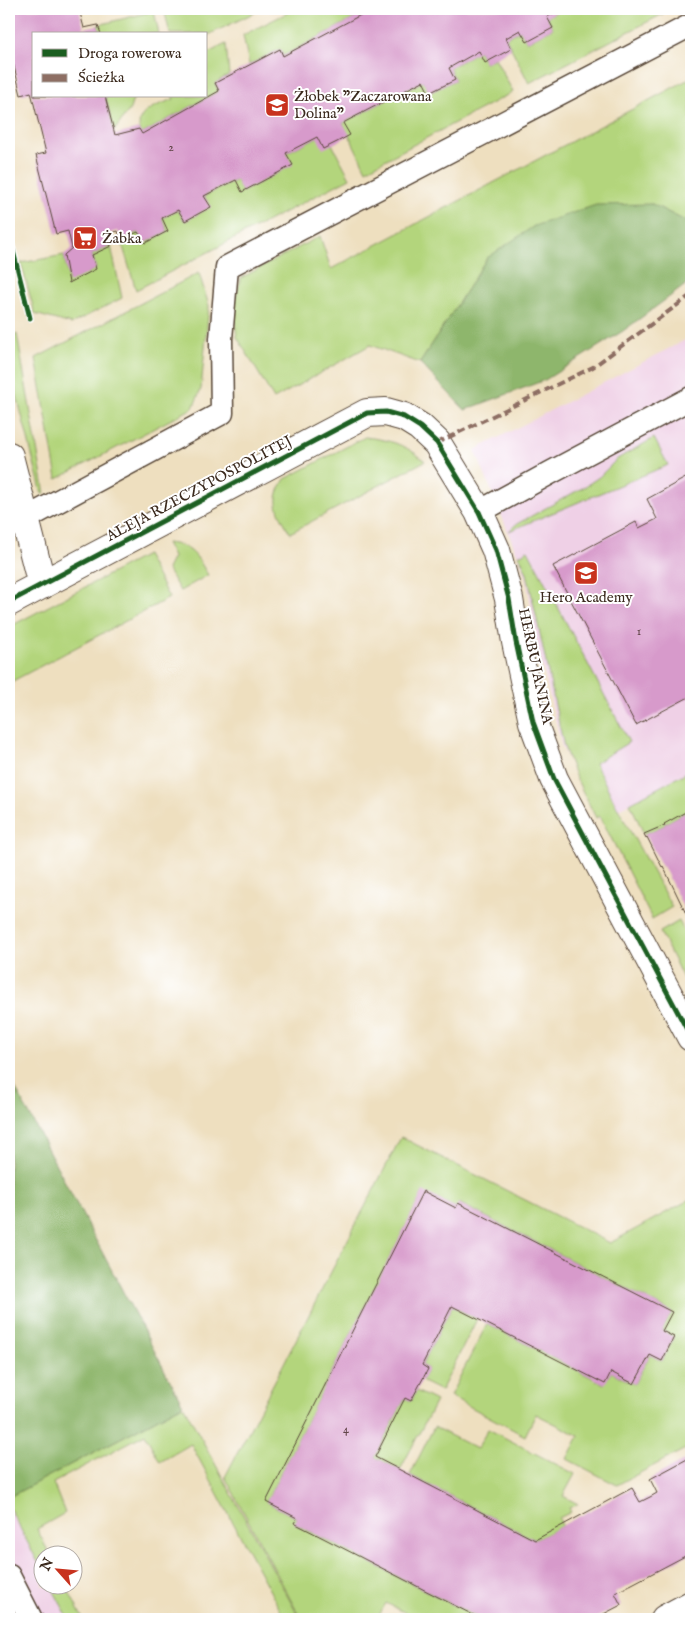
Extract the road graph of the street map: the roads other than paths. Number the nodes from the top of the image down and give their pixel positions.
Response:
1 (691, 25) edge
2 (691, 398) edge
3 (404, 417) joint
4 (9, 456) edge
5 (479, 512) junction
6 (25, 519) junction
7 (42, 585) junction
8 (9, 602) edge
9 (691, 1037) edge
10 (9, 1576) edge
11 (691, 1605) edge
12 (31, 1619) edge
13 (665, 1619) edge

1 - 6 lane
2 - 5 lane
3 - 5 street, HERBU JANINA
3 - 7 street, ALEJA RZECZYPOSPOLITEJ
4 - 6 street
5 - 9 street, HERBU JANINA
6 - 7 street
7 - 8 street, ALEJA RZECZYPOSPOLITEJ
10 - 12 lane
11 - 13 street

